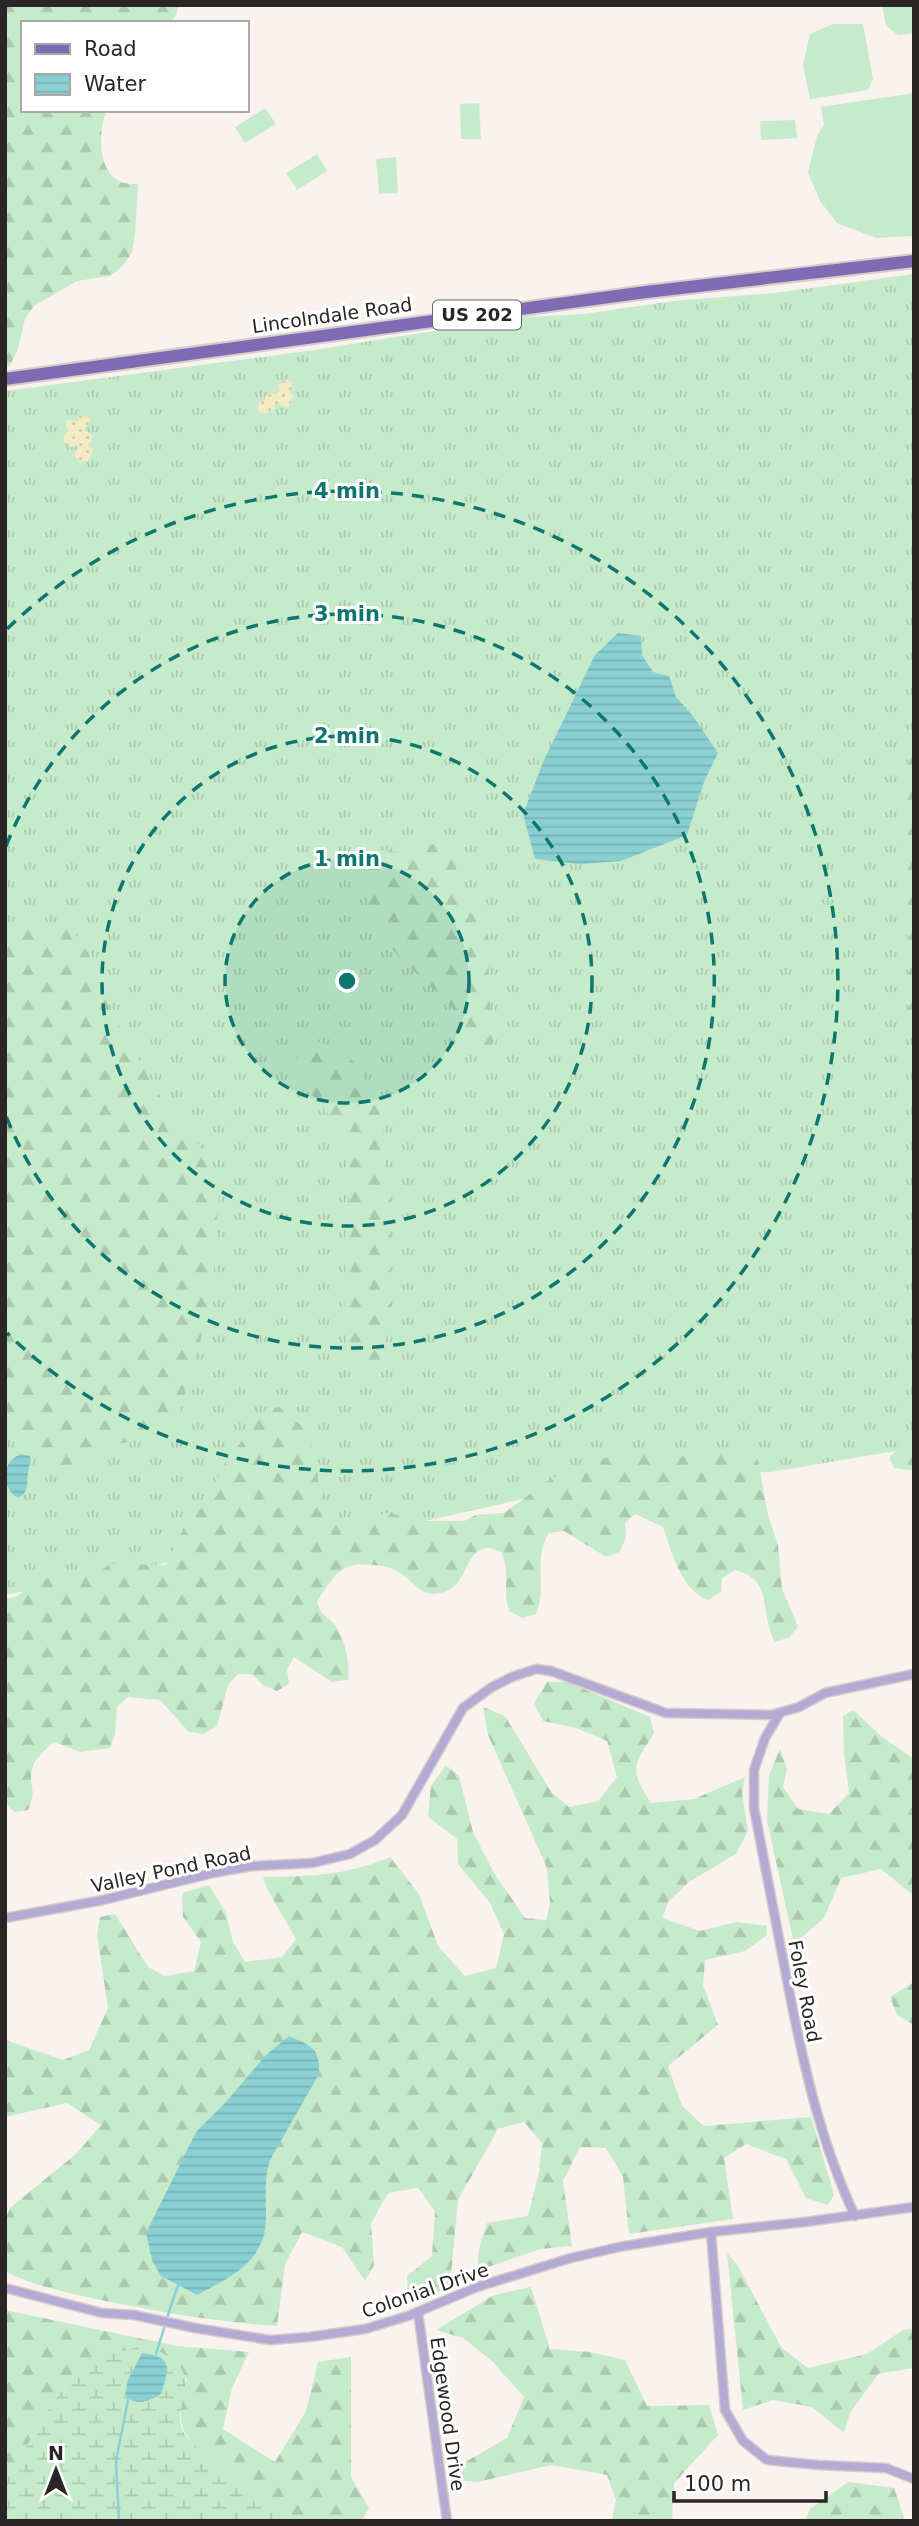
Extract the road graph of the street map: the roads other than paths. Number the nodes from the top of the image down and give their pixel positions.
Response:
1 (914, 261) edge
2 (5, 379) edge
3 (914, 1674) edge
4 (780, 1713) junction
5 (5, 1917) edge
6 (914, 2207) edge
7 (855, 2216) junction
8 (711, 2232) junction
9 (5, 2288) edge
10 (418, 2312) junction
11 (914, 2479) edge
12 (447, 2521) edge

1 - 2 main road, Lincolndale Road / US 202
3 - 4 street, Valley Pond Road
4 - 5 street, Valley Pond Road
4 - 7 street, Foley Road
6 - 7 street
7 - 8 street, Colonial Drive
8 - 10 street, Colonial Drive
8 - 11 street
9 - 10 street, Colonial Drive
10 - 12 street, Edgewood Drive

